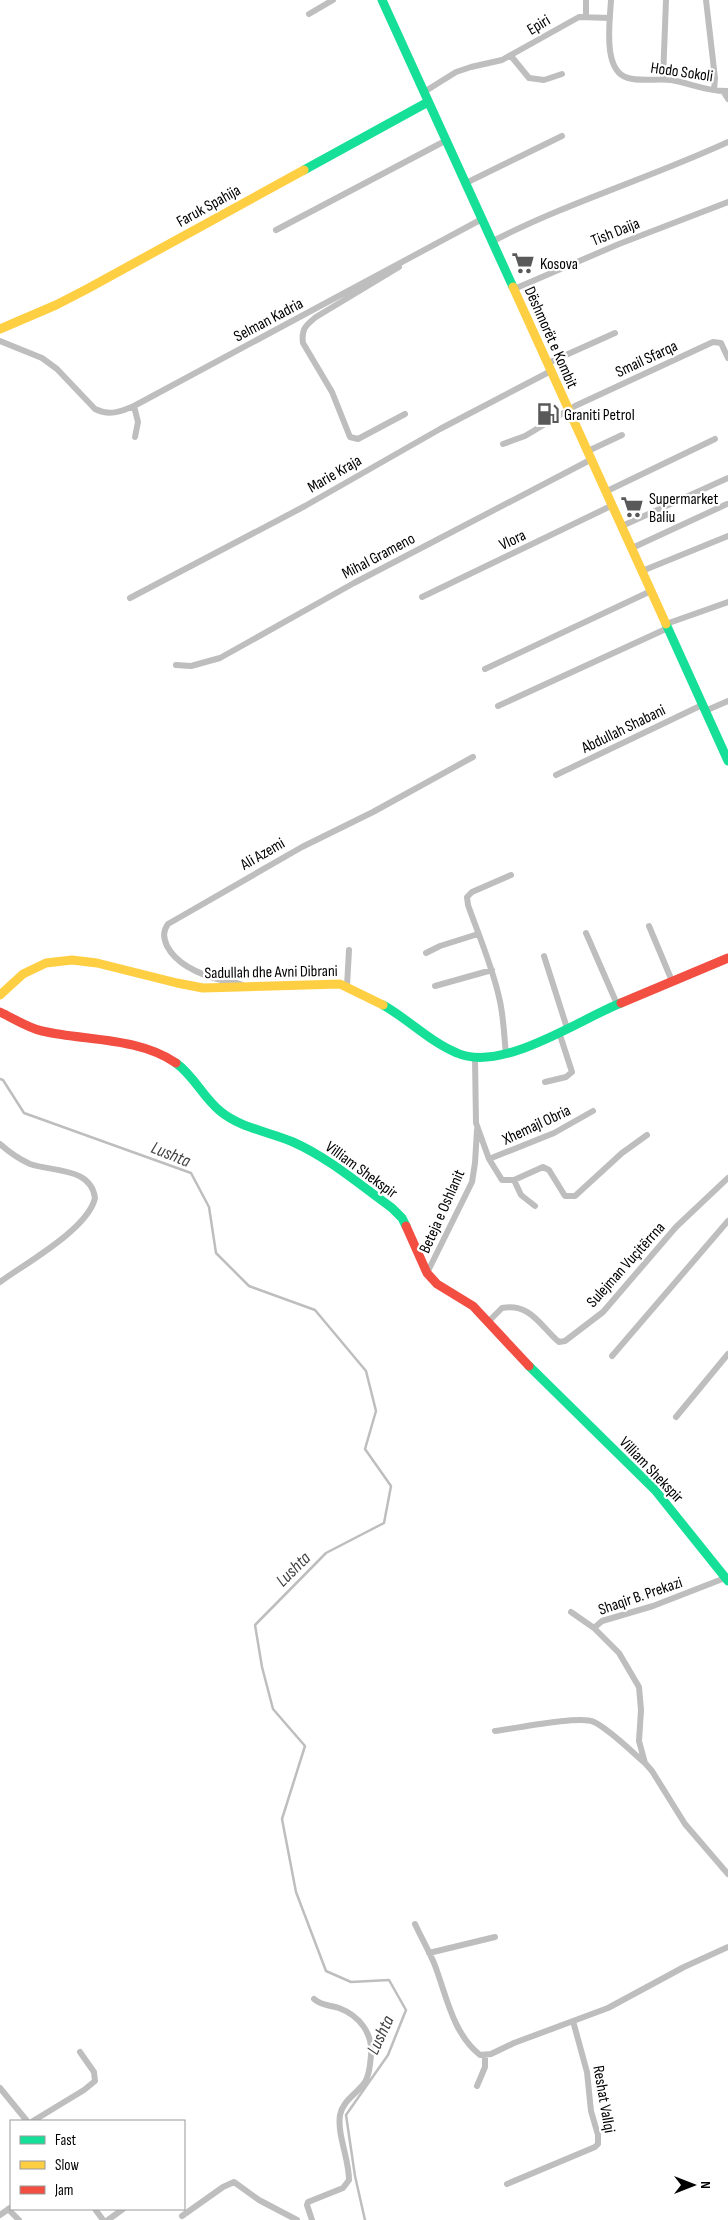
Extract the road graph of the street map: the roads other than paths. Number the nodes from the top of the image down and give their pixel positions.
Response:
1 (333, 0) edge
2 (382, 0) edge
3 (586, 0) edge
4 (611, 0) edge
5 (666, 0) edge
6 (706, 0) edge
7 (309, 14) dead end
8 (586, 16) junction
9 (610, 18) junction
10 (511, 56) junction
11 (562, 74) dead end
12 (663, 79) junction
13 (714, 90) junction
14 (725, 91) edge
15 (424, 92) junction
16 (728, 99) edge
17 (428, 102) junction
18 (562, 136) dead end
19 (446, 141) junction
20 (728, 142) edge
21 (466, 183) junction
22 (728, 202) edge
23 (482, 219) junction
24 (276, 230) dead end
25 (493, 241) junction
26 (415, 256) junction
27 (514, 289) junction
28 (0, 329) edge
29 (615, 333) dead end
30 (0, 341) edge
31 (728, 358) edge
32 (549, 367) junction
33 (134, 406) junction
34 (568, 409) junction
35 (405, 414) dead end
36 (622, 435) dead end
37 (135, 437) dead end
38 (715, 439) dead end
39 (503, 444) dead end
40 (590, 455) junction
41 (728, 478) edge
42 (607, 491) junction
43 (727, 504) edge
44 (613, 505) junction
45 (622, 526) junction
46 (728, 536) edge
47 (632, 548) junction
48 (642, 571) junction
49 (651, 591) junction
50 (422, 597) dead end
51 (130, 598) dead end
52 (728, 602) edge
53 (667, 626) junction
54 (176, 665) dead end
55 (485, 669) dead end
56 (728, 701) edge
57 (498, 706) dead end
58 (704, 708) junction
59 (473, 757) dead end
60 (728, 760) edge
61 (556, 775) dead end
62 (511, 875) dead end
63 (649, 926) dead end
64 (586, 933) dead end
65 (478, 934) junction
66 (349, 950) dead end
67 (426, 953) dead end
68 (544, 956) dead end
69 (728, 958) edge
70 (492, 970) junction
71 (672, 981) junction
72 (244, 986) junction
73 (347, 986) junction
74 (435, 986) dead end
75 (0, 995) edge
76 (617, 1004) junction
77 (0, 1012) edge
78 (563, 1030) junction
79 (506, 1055) junction
80 (475, 1058) junction
81 (545, 1082) dead end
82 (593, 1111) dead end
83 (477, 1129) junction
84 (647, 1135) dead end
85 (0, 1144) edge
86 (489, 1159) junction
87 (728, 1178) edge
88 (514, 1180) junction
89 (535, 1206) dead end
90 (728, 1221) edge
91 (427, 1273) junction
92 (0, 1282) edge
93 (489, 1321) junction
94 (728, 1354) edge
95 (612, 1356) dead end
96 (676, 1417) dead end
97 (727, 1579) edge
98 (571, 1612) dead end
99 (594, 1628) junction
100 (495, 1731) dead end
101 (645, 1763) junction
102 (728, 1874) edge
103 (415, 1924) dead end
104 (495, 1936) dead end
105 (728, 1947) edge
106 (429, 1953) junction
107 (314, 1999) dead end
108 (573, 2020) junction
109 (80, 2052) dead end
110 (485, 2055) junction
111 (477, 2086) dead end
112 (0, 2088) edge
113 (26, 2120) edge
114 (35, 2120) edge
115 (507, 2184) dead end
116 (10, 2208) edge
117 (122, 2210) edge
118 (0, 2215) edge
119 (182, 2216) dead end
120 (108, 2220) edge
121 (297, 2220) edge
122 (312, 2220) edge

1 - 7 street
2 - 15 street, Dëshmorët e Kombit
3 - 8 street
4 - 9 street, Hodo Sokoli
5 - 12 street
6 - 13 street
8 - 9 street, Epiri
8 - 10 street, Epiri
9 - 12 street, Hodo Sokoli
10 - 11 street
10 - 15 street, Epiri
12 - 13 street, Hodo Sokoli
13 - 14 street, Hodo Sokoli
14 - 16 street
15 - 17 street, Dëshmorët e Kombit
17 - 19 street, Dëshmorët e Kombit
17 - 28 street, Faruk Spahija
18 - 21 street
19 - 21 street, Dëshmorët e Kombit
19 - 24 street
20 - 25 street
21 - 23 street, Dëshmorët e Kombit
22 - 27 street, Tish Daija
23 - 25 street, Dëshmorët e Kombit
23 - 26 street, Selman Kadria
25 - 27 street, Dëshmorët e Kombit
26 - 33 street, Selman Kadria
26 - 35 street, Selman Kadria
27 - 32 street, Dëshmorët e Kombit
29 - 32 street, Marie Kraja
30 - 33 street, Selman Kadria
31 - 34 street, Smail Sfarqa
32 - 34 street, Dëshmorët e Kombit
32 - 51 street, Marie Kraja
33 - 37 street
34 - 39 street, Dëshmorët e Kombit
34 - 40 street, Dëshmorët e Kombit
36 - 40 street
38 - 42 street
40 - 42 street, Dëshmorët e Kombit
40 - 54 street, Mihal Grameno
41 - 45 street
42 - 44 street, Dëshmorët e Kombit
43 - 47 street
44 - 45 street, Dëshmorët e Kombit
44 - 50 street, Vlora
45 - 47 street, Dëshmorët e Kombit
46 - 48 street
47 - 48 street, Dëshmorët e Kombit
48 - 49 street, Dëshmorët e Kombit
49 - 53 street, Dëshmorët e Kombit
49 - 55 street
52 - 53 street
53 - 57 street
53 - 58 street, Dëshmorët e Kombit
56 - 58 street, Abdullah Shabani
58 - 60 street, Dëshmorët e Kombit
58 - 61 street, Abdullah Shabani
59 - 72 street, Ali Azemi
62 - 65 street
63 - 71 street
64 - 76 street
65 - 67 street
65 - 70 street
66 - 73 street, Sadullah dhe Avni Dibrani
68 - 78 street
69 - 71 street, Sadullah dhe Avni Dibrani
70 - 74 street
70 - 79 street
71 - 76 street, Sadullah dhe Avni Dibrani
72 - 73 street, Sadullah dhe Avni Dibrani
72 - 75 street, Sadullah dhe Avni Dibrani
73 - 80 street, Sadullah dhe Avni Dibrani
76 - 78 street, Sadullah dhe Avni Dibrani
77 - 91 street, Villiam Shekspir
78 - 79 street, Sadullah dhe Avni Dibrani
78 - 81 street
79 - 80 street, Sadullah dhe Avni Dibrani
80 - 83 street, Beteja e Oshlanit
82 - 86 street, Xhemajl Obria
83 - 86 street, Beteja e Oshlanit
83 - 91 street, Beteja e Oshlanit
84 - 88 street
85 - 92 street
86 - 88 street, Beteja e Oshlanit
87 - 93 street, Sulejman Vuçitërrna
88 - 89 street, Beteja e Oshlanit
90 - 95 street
91 - 93 street, Villiam Shekspir
93 - 97 street, Villiam Shekspir
94 - 96 street
97 - 99 street, Shaqir B. Prekazi
98 - 99 street
99 - 101 street, Shaqir B. Prekazi
100 - 101 street, Shaqir B. Prekazi
101 - 102 street, Shaqir B. Prekazi
103 - 106 street
104 - 106 street
105 - 108 street
106 - 110 street
107 - 122 street
108 - 110 street
108 - 115 street, Reshat Vallqi
109 - 114 street
110 - 111 street
112 - 113 street
116 - 118 street
117 - 120 street
119 - 121 street

